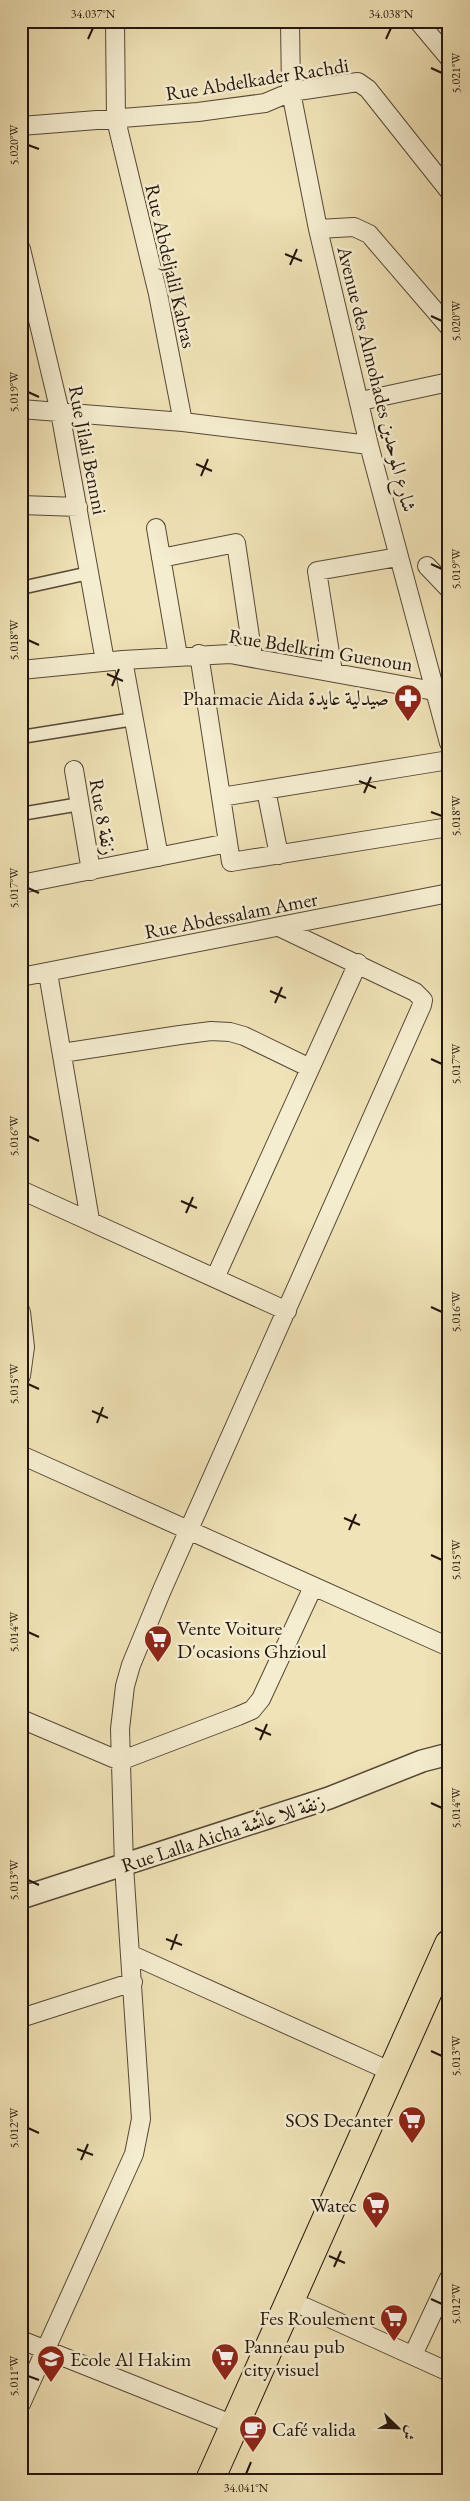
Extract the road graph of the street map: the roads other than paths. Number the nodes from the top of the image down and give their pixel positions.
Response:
1 (115, 21) edge
2 (290, 21) edge
3 (418, 21) edge
4 (449, 58) edge
5 (291, 92) junction
6 (116, 120) junction
7 (21, 126) edge
8 (449, 191) edge
9 (318, 230) junction
10 (22, 257) edge
11 (449, 328) edge
12 (449, 382) edge
13 (361, 401) junction
14 (21, 409) edge
15 (60, 412) junction
16 (183, 422) junction
17 (369, 445) junction
18 (21, 505) edge
19 (78, 507) junction
20 (156, 528) dead end
21 (398, 557) junction
22 (161, 558) junction
23 (427, 566) dead end
24 (89, 573) junction
25 (21, 588) edge
26 (449, 589) edge
27 (200, 654) junction
28 (178, 656) junction
29 (253, 657) junction
30 (123, 660) junction
31 (105, 661) junction
32 (21, 670) edge
33 (333, 672) junction
34 (434, 690) junction
35 (134, 719) junction
36 (21, 737) edge
37 (449, 742) edge
38 (449, 760) edge
39 (74, 770) dead end
40 (266, 790) junction
41 (221, 797) junction
42 (80, 804) junction
43 (21, 814) edge
44 (449, 827) edge
45 (228, 843) junction
46 (279, 855) junction
47 (159, 857) junction
48 (91, 870) junction
49 (21, 884) edge
50 (449, 893) edge
51 (281, 928) junction
52 (358, 963) junction
53 (48, 973) junction
54 (21, 978) edge
55 (62, 1053) junction
56 (310, 1068) junction
57 (21, 1190) edge
58 (90, 1220) junction
59 (215, 1278) junction
60 (287, 1311) junction
61 (21, 1312) edge
62 (21, 1376) edge
63 (21, 1455) edge
64 (189, 1529) junction
65 (313, 1587) junction
66 (449, 1647) edge
67 (21, 1720) edge
68 (449, 1740) edge
69 (449, 1754) edge
70 (422, 1760) junction
71 (120, 1761) junction
72 (124, 1866) junction
73 (21, 1898) edge
74 (449, 1944) edge
75 (132, 1955) junction
76 (133, 1982) junction
77 (449, 1989) edge
78 (21, 2018) edge
79 (392, 2072) junction
80 (449, 2278) edge
81 (305, 2307) junction
82 (21, 2340) edge
83 (45, 2350) junction
84 (413, 2356) junction
85 (449, 2372) edge
86 (21, 2404) edge
87 (234, 2425) junction
88 (210, 2480) edge
89 (230, 2480) edge

1 - 6 street, Rue Abdeljalil Kabras
2 - 5 street, Avenue des Almohades شارع الموحدين
3 - 4 street
5 - 6 street, Rue Abdelkader Rachdi
5 - 8 street, Rue Abdelkader Rachdi
5 - 9 street, Avenue des Almohades شارع الموحدين
6 - 7 street, Rue Abdelkader Rachdi
6 - 16 street, Rue Abdeljalil Kabras
9 - 11 street
9 - 13 street, Avenue des Almohades شارع الموحدين
10 - 15 street, Rue Jilali Bennni
12 - 13 street
13 - 17 street, Avenue des Almohades شارع الموحدين
14 - 15 street
15 - 16 street
15 - 19 street, Rue Jilali Bennni
16 - 17 street
17 - 21 street, Avenue des Almohades شارع الموحدين
18 - 19 street
19 - 24 street, Rue Jilali Bennni
20 - 22 street
21 - 33 street
21 - 34 street, Avenue des Almohades شارع الموحدين
22 - 28 street
22 - 29 street
23 - 26 street
24 - 25 street
24 - 31 street, Rue Jilali Bennni
27 - 28 street, Rue Bdelkrim Guenoun
27 - 29 street, Rue Bdelkrim Guenoun
27 - 41 street
28 - 30 street, Rue Bdelkrim Guenoun
29 - 33 street, Rue Bdelkrim Guenoun
30 - 31 street, Rue Bdelkrim Guenoun
30 - 35 street
31 - 32 street, Rue Bdelkrim Guenoun
33 - 34 street, Rue Bdelkrim Guenoun
34 - 37 street, Avenue des Almohades شارع الموحدين
35 - 36 street
35 - 47 street
38 - 40 street
39 - 42 street, Rue 8 زنقة
40 - 41 street
40 - 46 street
41 - 45 street
42 - 43 street
42 - 48 street, Rue 8 زنقة
44 - 46 street
45 - 46 street
45 - 47 street
47 - 48 street
48 - 49 street
50 - 51 street, Rue Abdessalam Amer
51 - 52 street
51 - 53 street, Rue Abdessalam Amer
52 - 56 street
52 - 60 street
53 - 54 street, Rue Abdessalam Amer
53 - 55 street
55 - 56 street
55 - 58 street
56 - 59 street
57 - 58 street
58 - 59 street
59 - 60 street
60 - 64 street
61 - 62 street
63 - 64 street
64 - 65 street
64 - 71 street
65 - 66 street
65 - 71 street
67 - 71 street
68 - 70 street, Rue Lalla Aicha زنقة للا عائشة
69 - 70 street, Rue Lalla Aicha زنقة للا عائشة
70 - 72 street, Rue Lalla Aicha زنقة للا عائشة
71 - 72 street
72 - 73 street, Rue Lalla Aicha زنقة للا عائشة
72 - 75 street
74 - 79 main road
75 - 76 street
75 - 79 street
76 - 78 street
76 - 83 street
77 - 81 main road
79 - 87 main road
80 - 84 street
81 - 84 street
81 - 89 main road
82 - 83 street
83 - 86 street
83 - 87 street
84 - 85 street
87 - 88 main road

